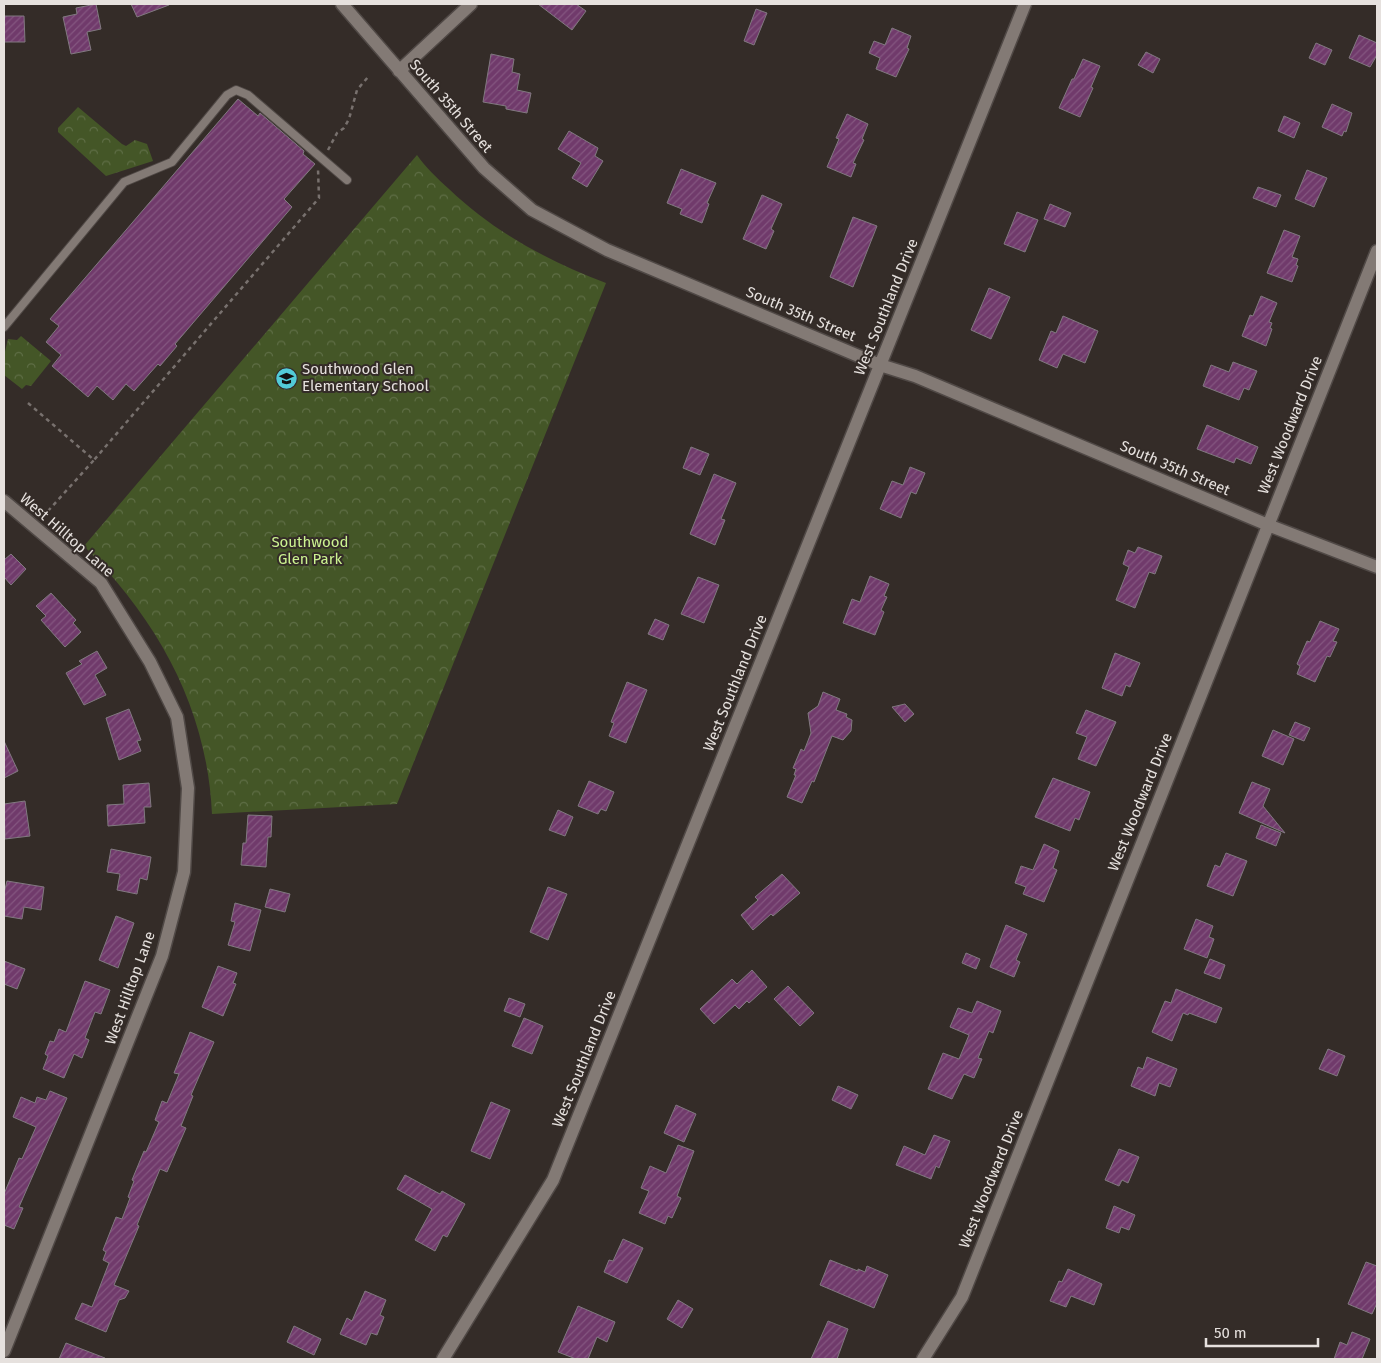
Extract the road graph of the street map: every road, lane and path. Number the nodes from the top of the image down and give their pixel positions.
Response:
1 (342, 4) edge
2 (471, 4) edge
3 (1025, 4) edge
4 (399, 71) junction
5 (368, 77) dead end
6 (337, 133) dead end
7 (316, 161) dead end
8 (347, 180) dead end
9 (1377, 251) edge
10 (4, 327) edge
11 (880, 365) junction
12 (28, 404) dead end
13 (94, 460) junction
14 (4, 501) edge
15 (48, 511) dead end
16 (1268, 525) junction
17 (1377, 567) edge
18 (4, 1351) edge
19 (444, 1359) edge
20 (923, 1359) edge

1 - 4 street, South 35th Street
2 - 4 street
3 - 11 street, West Southland Drive
4 - 11 street, South 35th Street
5 - 6 path
7 - 13 path
8 - 10 lane
9 - 16 street, West Woodward Drive
11 - 16 street, South 35th Street
11 - 19 street, West Southland Drive
12 - 13 path
13 - 15 path
14 - 18 street, West Hilltop Lane
16 - 17 street, South 35th Street
16 - 20 street, West Woodward Drive

